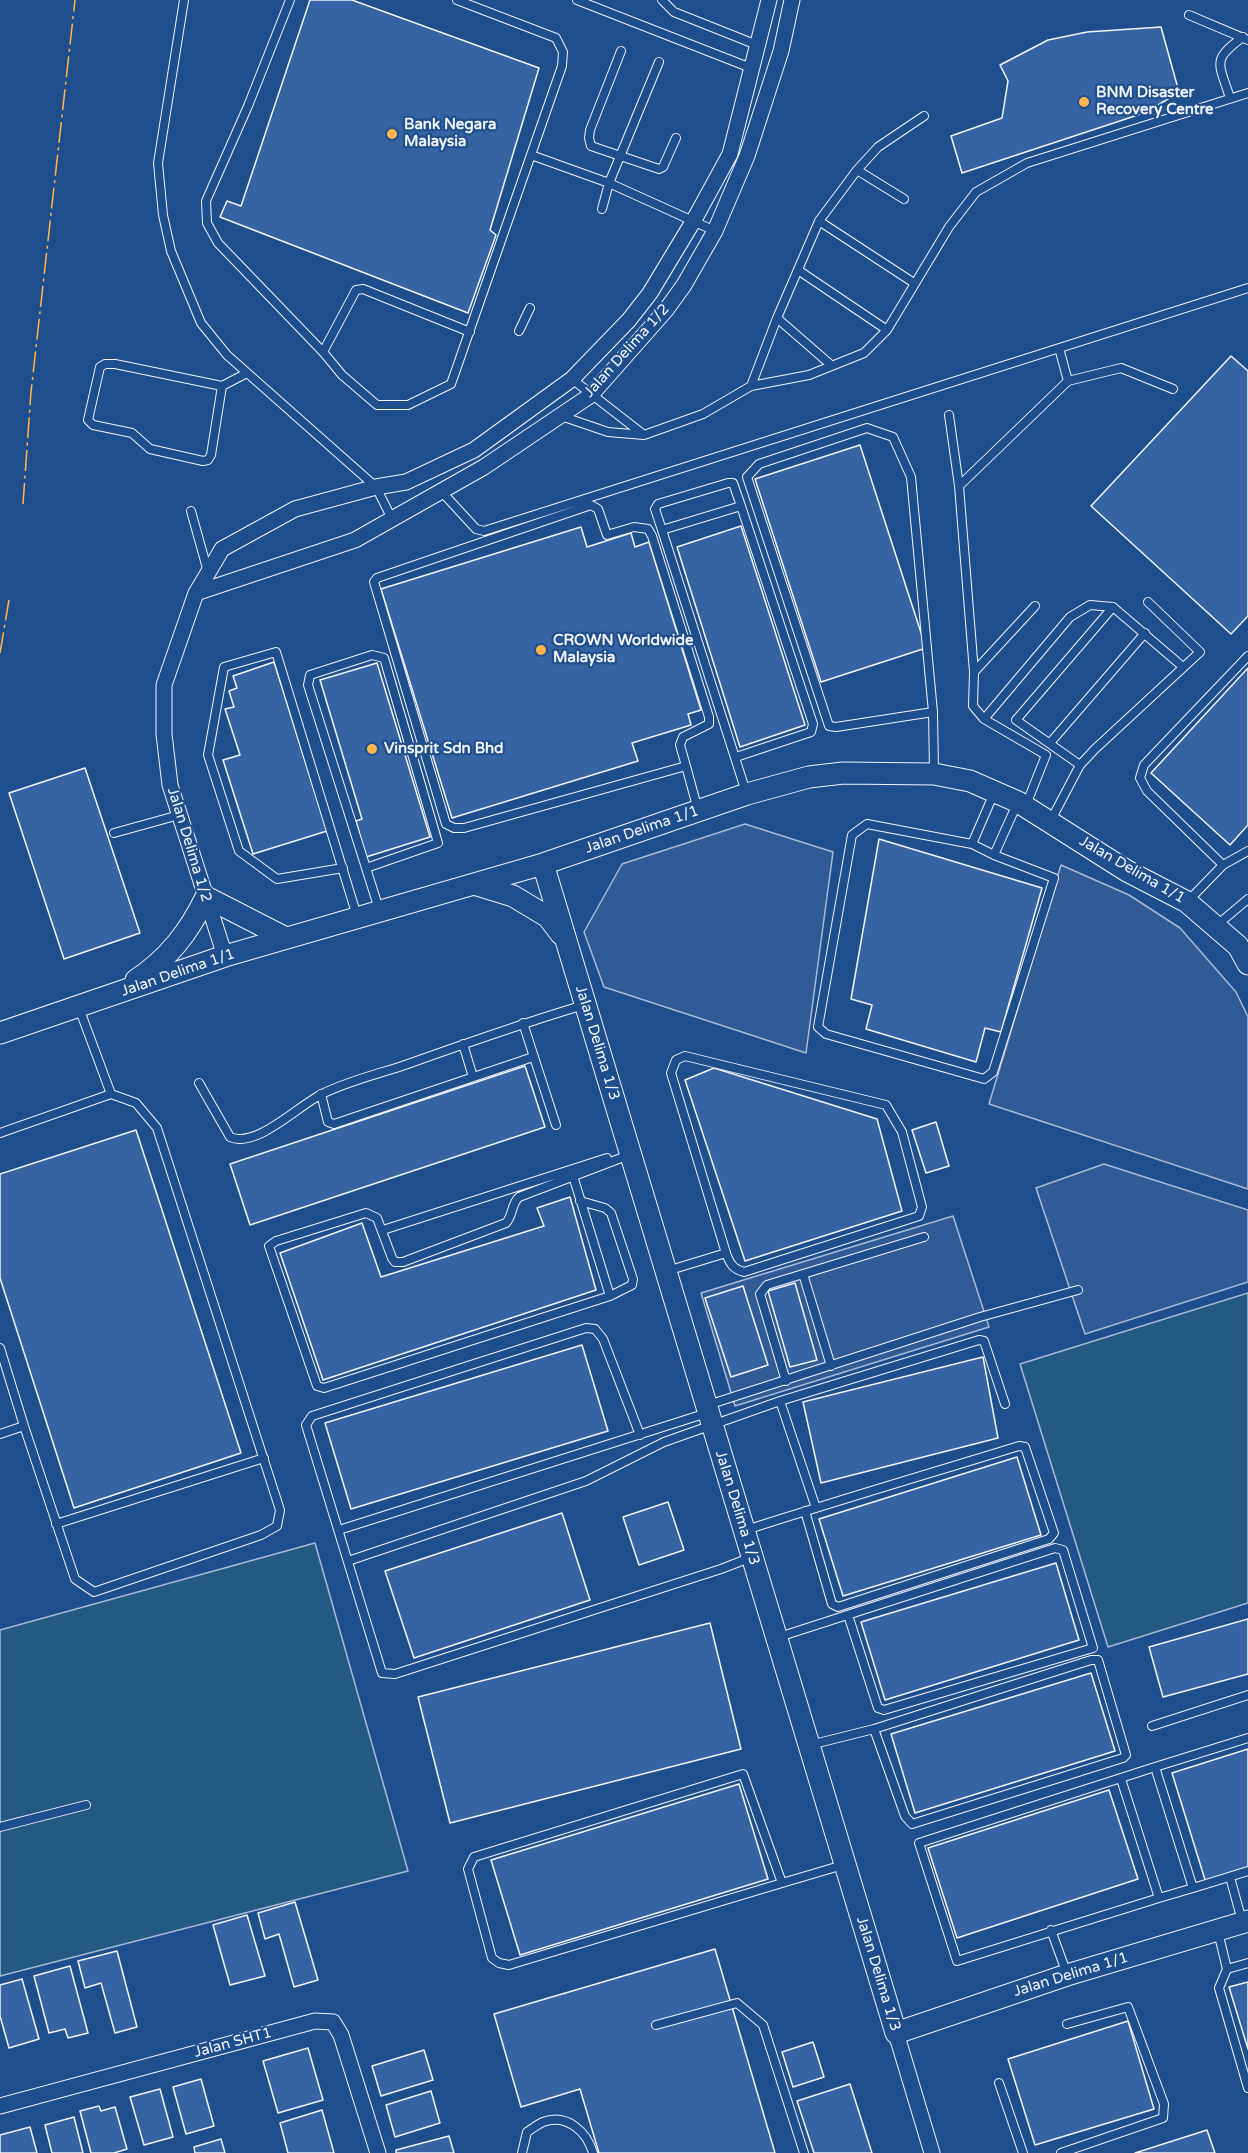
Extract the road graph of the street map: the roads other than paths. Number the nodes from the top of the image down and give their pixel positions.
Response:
1 (184, 0) edge
2 (290, 0) edge
3 (457, 0) edge
4 (577, 0) edge
5 (662, 0) edge
6 (769, 0) edge
7 (792, 0) edge
8 (1189, 15) dead end
9 (1245, 39) edge
10 (757, 45) junction
11 (621, 51) dead end
12 (659, 62) dead end
13 (751, 68) junction
14 (1248, 93) edge
15 (1230, 98) junction
16 (924, 116) dead end
17 (676, 138) dead end
18 (531, 155) junction
19 (621, 157) junction
20 (857, 170) junction
21 (609, 183) junction
22 (904, 199) dead end
23 (602, 209) dead end
24 (694, 220) junction
25 (819, 221) junction
26 (715, 231) junction
27 (798, 270) junction
28 (914, 283) junction
29 (1248, 288) edge
30 (530, 308) dead end
31 (777, 318) junction
32 (887, 330) junction
33 (519, 331) dead end
34 (470, 332) junction
35 (1059, 348) junction
36 (323, 352) junction
37 (831, 365) junction
38 (247, 373) junction
39 (572, 379) junction
40 (1068, 381) junction
41 (222, 386) junction
42 (751, 386) junction
43 (1173, 389) dead end
44 (591, 394) junction
45 (949, 415) dead end
46 (561, 416) junction
47 (644, 435) junction
48 (959, 486) junction
49 (376, 487) junction
50 (441, 491) junction
51 (741, 506) junction
52 (191, 511) dead end
53 (392, 519) junction
54 (662, 530) junction
55 (210, 580) junction
56 (1148, 602) dead end
57 (1035, 606) dead end
58 (1113, 607) junction
59 (1145, 633) junction
60 (1248, 656) edge
61 (1183, 667) junction
62 (974, 672) junction
63 (933, 712) junction
64 (984, 718) junction
65 (1050, 743) junction
66 (735, 757) junction
67 (1080, 765) junction
68 (686, 766) junction
69 (934, 774) junction
70 (994, 792) junction
71 (747, 794) junction
72 (1022, 804) junction
73 (698, 811) junction
74 (179, 815) junction
75 (1050, 822) junction
76 (114, 833) dead end
77 (972, 844) junction
78 (1248, 851) edge
79 (994, 855) junction
80 (543, 864) junction
81 (1223, 865) junction
82 (342, 868) junction
83 (366, 868) junction
84 (474, 884) junction
85 (206, 897) junction
86 (1248, 899) edge
87 (1187, 902) junction
88 (380, 911) junction
89 (357, 918) junction
90 (1215, 927) junction
91 (286, 938) junction
92 (566, 941) junction
93 (1243, 950) edge
94 (225, 956) junction
95 (114, 994) junction
96 (585, 1004) junction
97 (79, 1007) junction
98 (522, 1023) junction
99 (0, 1033) edge
100 (463, 1044) junction
101 (533, 1058) junction
102 (473, 1077) junction
103 (199, 1083) dead end
104 (111, 1094) junction
105 (321, 1094) junction
106 (556, 1125) dead end
107 (0, 1133) edge
108 (630, 1152) junction
109 (573, 1176) junction
110 (580, 1201) junction
111 (383, 1230) junction
112 (924, 1237) dead end
113 (726, 1252) junction
114 (666, 1271) junction
115 (802, 1274) junction
116 (1078, 1290) dead end
117 (610, 1296) junction
118 (0, 1348) edge
119 (831, 1366) junction
120 (786, 1381) junction
121 (780, 1401) junction
122 (1005, 1404) dead end
123 (709, 1414) junction
124 (24, 1426) junction
125 (0, 1434) edge
126 (640, 1435) junction
127 (264, 1458) junction
128 (816, 1508) junction
129 (804, 1511) junction
130 (56, 1524) junction
131 (339, 1530) junction
132 (744, 1531) junction
133 (752, 1557) junction
134 (348, 1561) junction
135 (848, 1615) junction
136 (777, 1638) junction
137 (1248, 1695) edge
138 (1152, 1726) dead end
139 (874, 1729) junction
140 (1248, 1738) edge
141 (809, 1746) junction
142 (1155, 1767) junction
143 (1121, 1779) junction
144 (86, 1805) dead end
145 (0, 1827) edge
146 (845, 1865) junction
147 (1248, 1871) edge
148 (1230, 1877) junction
149 (782, 1883) junction
150 (1193, 1888) junction
151 (1159, 1898) junction
152 (1245, 1922) edge
153 (1051, 1930) junction
154 (1218, 1930) junction
155 (1248, 1963) edge
156 (1227, 1968) junction
157 (1067, 1975) junction
158 (1067, 2024) dead end
159 (656, 2025) dead end
160 (896, 2033) junction
161 (999, 2083) dead end
162 (1248, 2088) edge
163 (0, 2106) edge
164 (378, 2153) edge
165 (522, 2153) edge
166 (593, 2153) edge
167 (804, 2153) edge
168 (932, 2153) edge
169 (1023, 2153) edge
170 (1061, 2153) edge

1 - 38 lane
2 - 36 lane
3 - 18 lane
4 - 13 lane
5 - 10 lane
6 - 10 street, Jalan Delima 1/2
7 - 26 street, Jalan Delima 1/2
8 - 9 lane
9 - 15 lane
10 - 13 street, Jalan Delima 1/2
11 - 19 lane
12 - 19 lane
13 - 24 street, Jalan Delima 1/2
14 - 15 lane
15 - 28 lane
16 - 20 lane
17 - 19 lane
18 - 21 lane
18 - 34 lane
19 - 21 lane
20 - 22 lane
20 - 25 lane
21 - 23 lane
21 - 24 lane
24 - 26 lane
24 - 39 street, Jalan Delima 1/2
25 - 27 lane
25 - 28 lane
26 - 44 street, Jalan Delima 1/2
27 - 31 lane
27 - 32 lane
28 - 32 lane
29 - 35 lane
30 - 33 lane
31 - 37 lane
31 - 42 lane
32 - 37 lane
34 - 36 lane
34 - 36 lane
35 - 40 lane
35 - 50 lane
37 - 42 lane
38 - 41 lane
38 - 49 lane
39 - 44 lane
39 - 49 street, Jalan Delima 1/2
40 - 43 lane
40 - 48 lane
41 - 41 lane
42 - 47 lane
44 - 46 street, Jalan Delima 1/2
44 - 47 lane
45 - 48 lane
46 - 47 lane
46 - 50 street, Jalan Delima 1/2
48 - 62 lane
49 - 53 lane
49 - 55 street, Jalan Delima 1/2
50 - 53 street, Jalan Delima 1/2
51 - 54 lane
51 - 54 lane
51 - 66 lane
52 - 55 lane
53 - 55 street, Jalan Delima 1/2
54 - 66 lane
55 - 74 street, Jalan Delima 1/2
56 - 61 lane
57 - 62 lane
58 - 59 lane
58 - 64 lane
58 - 65 lane
59 - 61 lane
59 - 65 lane
60 - 81 lane
61 - 67 lane
62 - 64 lane
63 - 63 lane
63 - 69 lane
64 - 72 lane
65 - 67 lane
66 - 71 lane
67 - 75 lane
68 - 68 lane
68 - 73 lane
69 - 70 street, Jalan Delima 1/1
69 - 71 street, Jalan Delima 1/1
70 - 72 street, Jalan Delima 1/1
70 - 77 lane
71 - 73 street, Jalan Delima 1/1
72 - 75 street, Jalan Delima 1/1
72 - 79 lane
73 - 80 street, Jalan Delima 1/1
74 - 76 lane
74 - 85 street, Jalan Delima 1/2
75 - 87 street, Jalan Delima 1/1
77 - 79 lane
77 - 79 lane
78 - 81 lane
80 - 84 street, Jalan Delima 1/1
80 - 92 street, Jalan Delima 1/3
81 - 87 lane
82 - 82 lane
82 - 89 lane
83 - 83 lane
83 - 88 lane
84 - 88 street, Jalan Delima 1/1
84 - 92 street
85 - 91 street
85 - 94 street, Jalan Delima 1/2
85 - 95 street
86 - 90 lane
87 - 90 street, Jalan Delima 1/1
88 - 89 street, Jalan Delima 1/1
89 - 91 street, Jalan Delima 1/1
90 - 93 street, Jalan Delima 1/1
91 - 94 street, Jalan Delima 1/1
92 - 96 street, Jalan Delima 1/3
94 - 95 street, Jalan Delima 1/1
95 - 97 street, Jalan Delima 1/1
96 - 98 lane
96 - 108 street, Jalan Delima 1/3
97 - 99 street, Jalan Delima 1/1
97 - 104 lane
98 - 100 lane
98 - 101 lane
100 - 102 lane
100 - 105 lane
101 - 102 lane
101 - 106 lane
102 - 105 lane
103 - 105 lane
104 - 107 lane
104 - 127 lane
108 - 109 lane
108 - 111 lane
108 - 114 street, Jalan Delima 1/3
109 - 110 lane
109 - 111 lane
110 - 117 lane
110 - 117 lane
111 - 117 lane
112 - 115 lane
113 - 113 lane
113 - 114 lane
114 - 123 street, Jalan Delima 1/3
115 - 119 lane
115 - 120 lane
116 - 119 lane
118 - 124 lane
119 - 120 lane
120 - 123 lane
121 - 122 lane
121 - 123 lane
121 - 128 lane
123 - 126 lane
123 - 132 street, Jalan Delima 1/3
123 - 134 lane
124 - 125 lane
124 - 130 lane
126 - 131 lane
126 - 131 lane
127 - 130 lane
127 - 130 lane
128 - 129 lane
128 - 129 lane
129 - 132 lane
131 - 134 lane
132 - 133 street, Jalan Delima 1/3
133 - 134 lane
133 - 136 street, Jalan Delima 1/3
135 - 135 lane
135 - 136 lane
136 - 141 street, Jalan Delima 1/3
137 - 138 lane
139 - 139 lane
139 - 141 lane
140 - 142 lane
141 - 146 street, Jalan Delima 1/3
142 - 143 lane
142 - 150 lane
143 - 151 lane
143 - 153 lane
144 - 145 lane
146 - 149 lane
146 - 160 street, Jalan Delima 1/3
147 - 148 lane
148 - 150 lane
148 - 152 lane
149 - 149 lane
150 - 151 lane
151 - 153 lane
152 - 154 street, Jalan Delima 1/1
153 - 157 lane
154 - 156 lane
154 - 157 street, Jalan Delima 1/1
155 - 156 lane
156 - 162 lane
157 - 160 street, Jalan Delima 1/1
158 - 170 lane
159 - 167 lane
160 - 168 street, Jalan Delima 1/3
161 - 169 lane
163 - 164 street, Jalan SHT1
165 - 166 lane

